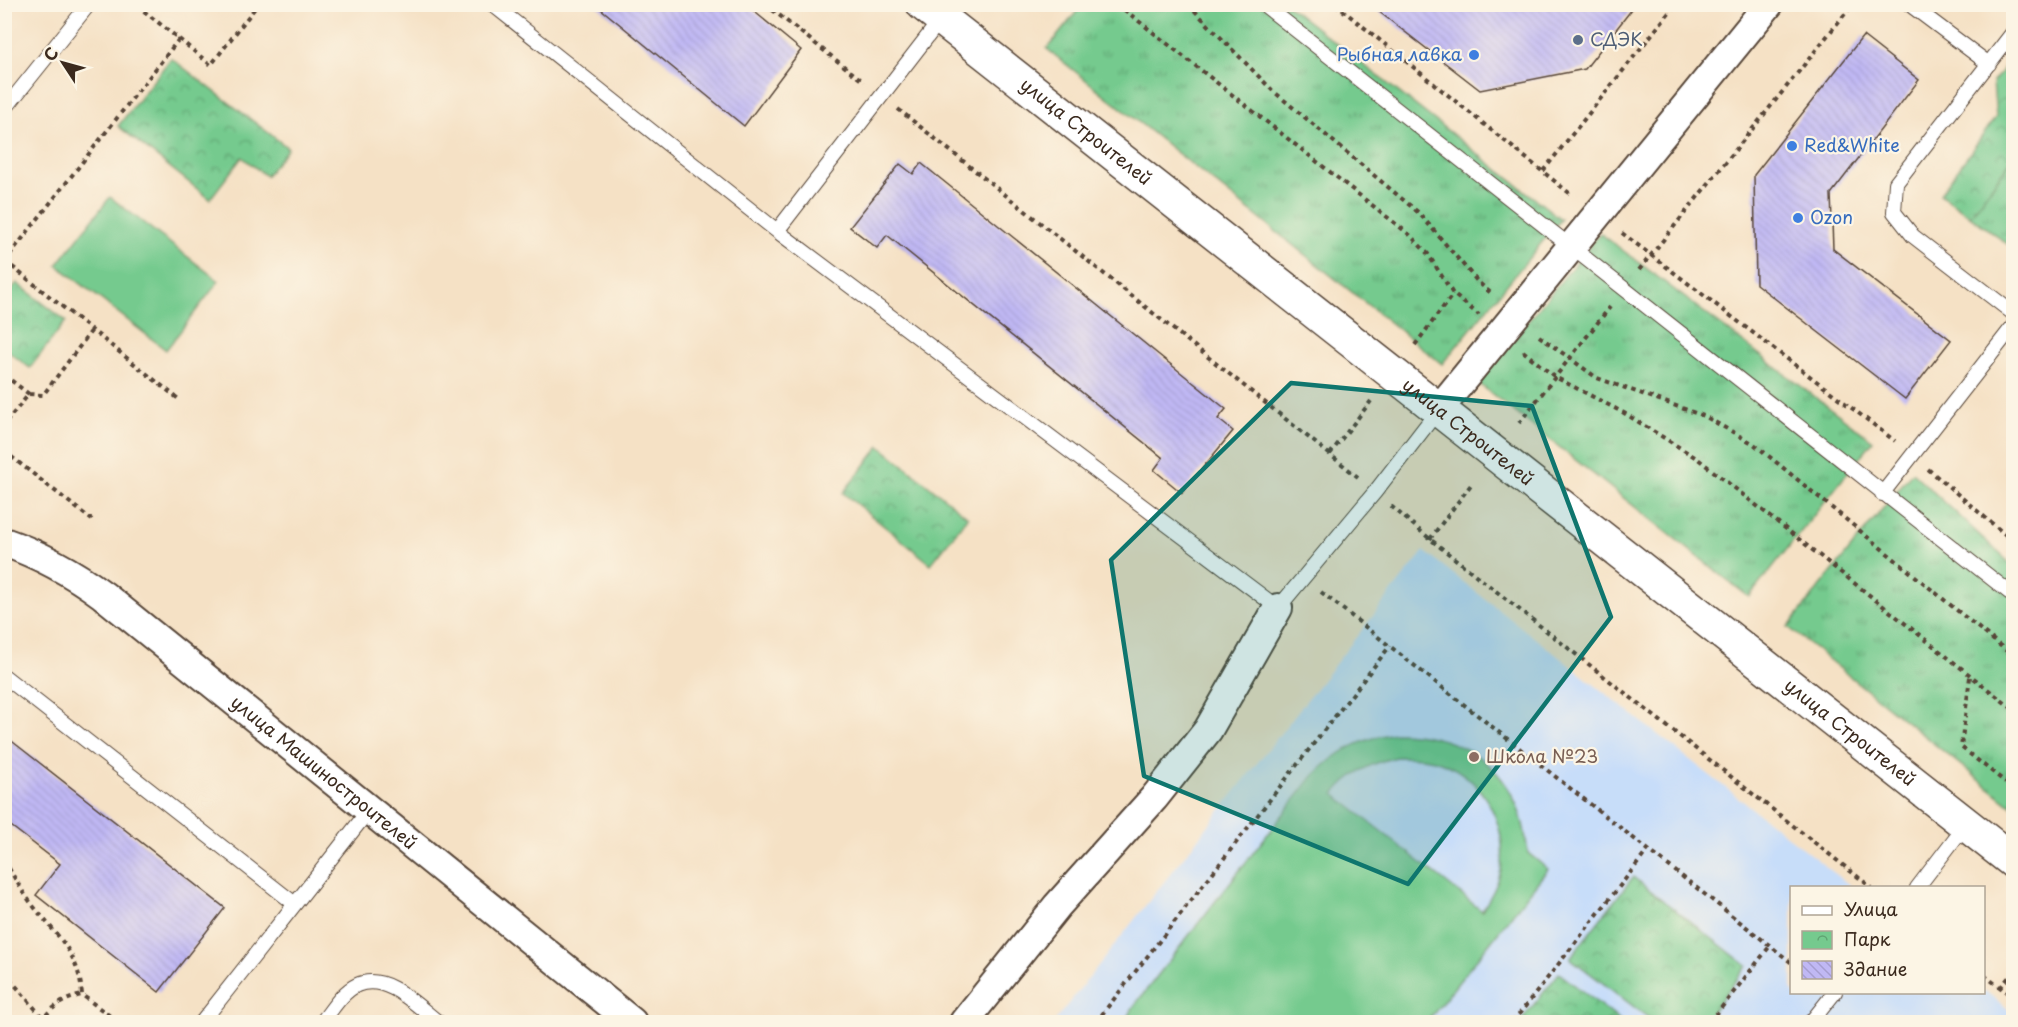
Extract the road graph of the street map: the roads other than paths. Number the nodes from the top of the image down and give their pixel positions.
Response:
1 (89, 4) edge
2 (492, 4) edge
3 (1263, 4) edge
4 (1770, 4) edge
5 (1909, 4) edge
6 (932, 12) edge
7 (2013, 31) edge
8 (1989, 64) junction
9 (4, 110) edge
10 (777, 231) junction
11 (1572, 248) junction
12 (2013, 314) edge
13 (2013, 325) edge
14 (1438, 409) junction
15 (1882, 494) junction
16 (4, 542) edge
17 (2013, 596) edge
18 (1278, 608) junction
19 (4, 676) edge
20 (369, 810) junction
21 (1966, 824) junction
22 (2013, 862) edge
23 (1919, 886) edge
24 (295, 904) junction
25 (1833, 994) edge
26 (202, 1023) edge
27 (322, 1023) edge
28 (438, 1023) edge
29 (632, 1023) edge
30 (964, 1023) edge
31 (1811, 1023) edge

1 - 9 lane
2 - 10 lane
3 - 11 lane
4 - 11 street
5 - 8 lane
6 - 10 lane
6 - 14 street, улица Строителей
7 - 8 lane
8 - 12 lane
10 - 18 lane
11 - 14 street
11 - 15 lane
13 - 15 lane
14 - 18 lane
14 - 21 street, улица Строителей
15 - 17 lane
16 - 20 street, улица Машиностроителей
18 - 30 street
19 - 24 lane
20 - 24 lane
20 - 29 street, улица Машиностроителей
21 - 22 street, улица Строителей
21 - 23 lane
24 - 26 lane
25 - 31 lane
27 - 28 lane

